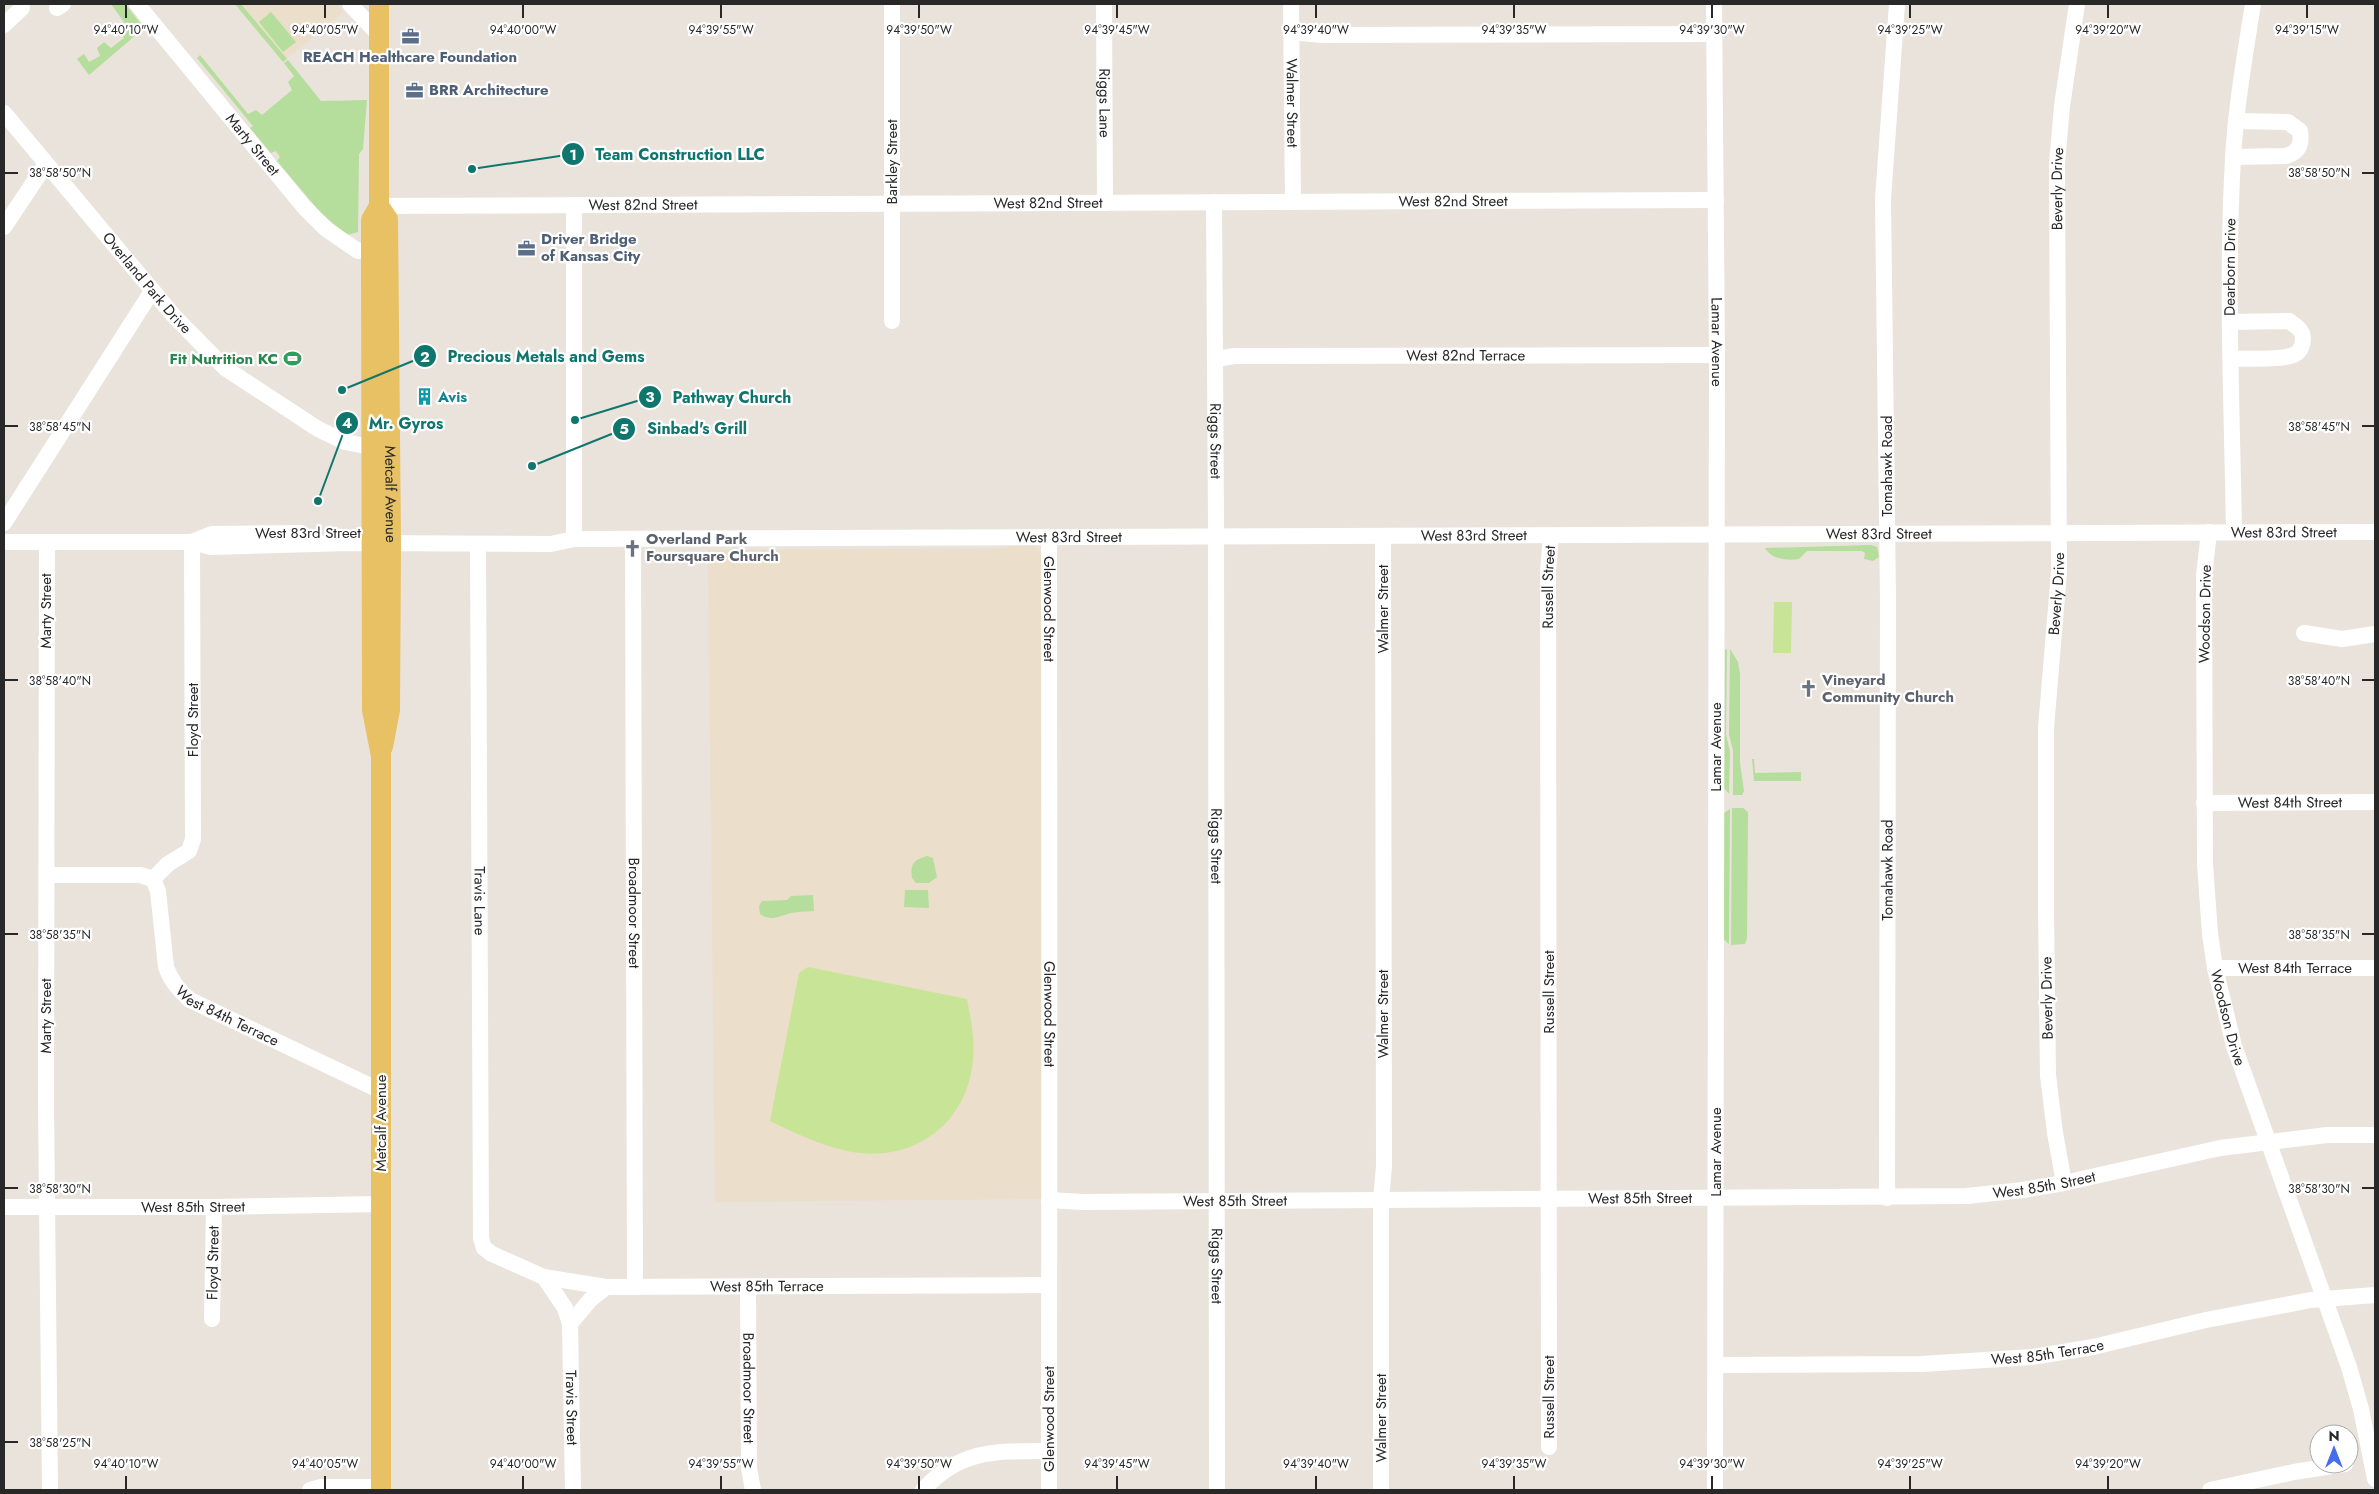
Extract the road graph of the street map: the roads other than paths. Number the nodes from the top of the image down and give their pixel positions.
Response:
1 (137, 4) edge
2 (350, 4) edge
3 (379, 4) edge
4 (892, 4) edge
5 (1104, 4) edge
6 (1291, 4) edge
7 (1714, 4) edge
8 (1897, 4) edge
9 (2077, 4) edge
10 (2253, 4) edge
11 (22, 8) dead end
12 (4, 26) edge
13 (1291, 32) junction
14 (1714, 34) junction
15 (379, 35) junction
16 (4, 114) edge
17 (2236, 121) junction
18 (2233, 156) junction
19 (46, 164) junction
20 (1716, 200) junction
21 (1214, 202) junction
22 (1293, 202) junction
23 (1105, 203) junction
24 (892, 204) junction
25 (574, 205) junction
26 (379, 206) junction
27 (4, 227) edge
28 (380, 250) junction
29 (152, 291) junction
30 (892, 321) dead end
31 (2231, 322) junction
32 (1717, 355) junction
33 (1215, 359) junction
34 (2231, 359) junction
35 (372, 446) junction
36 (4, 523) edge
37 (2209, 532) junction
38 (2234, 532) junction
39 (2375, 532) edge
40 (1887, 534) junction
41 (2058, 534) junction
42 (1551, 536) junction
43 (1716, 536) junction
44 (1383, 537) junction
45 (372, 538) junction
46 (391, 538) junction
47 (1049, 538) junction
48 (1216, 538) junction
49 (574, 539) junction
50 (632, 539) junction
51 (4, 542) edge
52 (46, 542) junction
53 (192, 542) junction
54 (478, 545) junction
55 (2304, 633) dead end
56 (2375, 634) edge
57 (381, 756) junction
58 (2375, 802) edge
59 (2204, 803) junction
60 (48, 875) junction
61 (153, 879) junction
62 (2216, 968) junction
63 (2375, 968) edge
64 (381, 1091) junction
65 (2375, 1134) edge
66 (2268, 1141) junction
67 (2064, 1183) junction
68 (1887, 1198) junction
69 (1549, 1199) junction
70 (1716, 1199) junction
71 (1048, 1200) junction
72 (1381, 1200) junction
73 (1216, 1202) junction
74 (381, 1204) junction
75 (4, 1207) edge
76 (47, 1207) junction
77 (214, 1208) junction
78 (492, 1254) joint
79 (544, 1277) junction
80 (1048, 1285) junction
81 (606, 1287) junction
82 (635, 1287) junction
83 (748, 1287) junction
84 (2375, 1295) edge
85 (2326, 1300) junction
86 (212, 1319) dead end
87 (570, 1324) junction
88 (1716, 1365) junction
89 (1549, 1447) dead end
90 (1049, 1451) junction
91 (2374, 1461) edge
92 (2359, 1462) edge
93 (2309, 1470) edge
94 (2375, 1479) edge
95 (381, 1488) edge
96 (50, 1490) edge
97 (310, 1490) edge
98 (573, 1490) edge
99 (753, 1490) edge
100 (923, 1490) edge
101 (1049, 1490) edge
102 (1217, 1490) edge
103 (1381, 1490) edge
104 (1715, 1490) edge
105 (2210, 1490) edge

1 - 28 street, Marty Street
2 - 15 street
3 - 15 main road, Metcalf Avenue
4 - 24 street, Barkley Street
5 - 23 street, Riggs Lane
6 - 13 street, Walmer Street
7 - 14 street, Lamar Avenue
8 - 40 street, Tomahawk Road
9 - 41 street, Beverly Drive
10 - 17 street, Dearborn Drive
11 - 12 street
13 - 14 street
13 - 22 street, Walmer Street
14 - 20 street, Lamar Avenue
15 - 26 main road, Metcalf Avenue
16 - 19 street, Overland Park Drive
17 - 18 street, Dearborn Drive
17 - 18 street
18 - 31 street, Dearborn Drive
19 - 27 street
19 - 29 street, Overland Park Drive
20 - 22 street, West 82nd Street
20 - 32 street, Lamar Avenue
21 - 22 street, West 82nd Street
21 - 23 street, West 82nd Street
21 - 33 street, Riggs Street
23 - 24 street, West 82nd Street
24 - 25 street, West 82nd Street
24 - 30 street, Barkley Street
25 - 26 street, West 82nd Street
25 - 49 street
26 - 28 main road, Metcalf Avenue
28 - 35 main road, Metcalf Avenue
28 - 46 main road, Metcalf Avenue
29 - 35 street, Overland Park Drive
29 - 36 street
31 - 34 street, Dearborn Drive
31 - 34 street
32 - 33 street, West 82nd Terrace
32 - 43 street, Lamar Avenue
33 - 48 street, Riggs Street
34 - 38 street, Dearborn Drive
35 - 45 main road, Metcalf Avenue
37 - 38 street, West 83rd Street
37 - 41 street, West 83rd Street
37 - 59 street, Woodson Drive
38 - 39 street, West 83rd Street
40 - 41 street, West 83rd Street
40 - 43 street, West 83rd Street
40 - 68 street, Tomahawk Road
41 - 67 street, Beverly Drive
42 - 43 street, West 83rd Street
42 - 44 street, West 83rd Street
42 - 69 street, Russell Street
43 - 70 street, Lamar Avenue
44 - 48 street, West 83rd Street
44 - 72 street, Walmer Street
45 - 46 street, West 83rd Street
45 - 53 street, West 83rd Street
45 - 57 main road, Metcalf Avenue
46 - 49 street, West 83rd Street
46 - 54 street, West 83rd Street
46 - 57 main road, Metcalf Avenue
47 - 48 street, West 83rd Street
47 - 50 street, West 83rd Street
47 - 71 street, Glenwood Street
48 - 73 street, Riggs Street
49 - 50 street, West 83rd Street
49 - 54 street, West 83rd Street
50 - 82 street, Broadmoor Street
51 - 52 street, West 83rd Street
52 - 53 street, West 83rd Street
52 - 60 street, Marty Street
53 - 61 street, Floyd Street
54 - 78 street, Travis Lane
55 - 56 street
57 - 64 main road, Metcalf Avenue
58 - 59 street, West 84th Street
59 - 62 street, Woodson Drive
60 - 61 street
60 - 76 street, Marty Street
61 - 64 street, West 84th Terrace
62 - 63 street, West 84th Terrace
62 - 66 street, Woodson Drive
64 - 74 main road, Metcalf Avenue
65 - 66 street, West 85th Street
66 - 67 street, West 85th Street
66 - 85 street, Woodson Drive
67 - 68 street, West 85th Street
68 - 70 street, West 85th Street
69 - 70 street, West 85th Street
69 - 72 street, West 85th Street
69 - 89 street, Russell Street
70 - 88 street, Lamar Avenue
71 - 73 street, West 85th Street
71 - 80 street, Glenwood Street
72 - 73 street, West 85th Street
72 - 103 street, Walmer Street
73 - 102 street, Riggs Street
74 - 77 street, West 85th Street
74 - 95 main road, Metcalf Avenue
75 - 76 street, West 85th Street
76 - 77 street, West 85th Street
76 - 96 street, Marty Street
77 - 86 street, Floyd Street
78 - 79 street, West 85th Terrace
79 - 81 street, West 85th Terrace
79 - 87 street, Travis Street
80 - 83 street, West 85th Terrace
80 - 90 street, Glenwood Street
81 - 82 street, West 85th Terrace
81 - 87 street
82 - 83 street, West 85th Terrace
83 - 99 street, Broadmoor Street
84 - 85 street, West 85th Terrace
85 - 88 street, West 85th Terrace
85 - 91 street, Woodson Drive
87 - 98 street, Travis Street
88 - 104 street, Lamar Avenue
90 - 100 street
90 - 101 street, Glenwood Street
91 - 92 street
91 - 94 street, Woodson Drive
93 - 105 street
95 - 97 street

